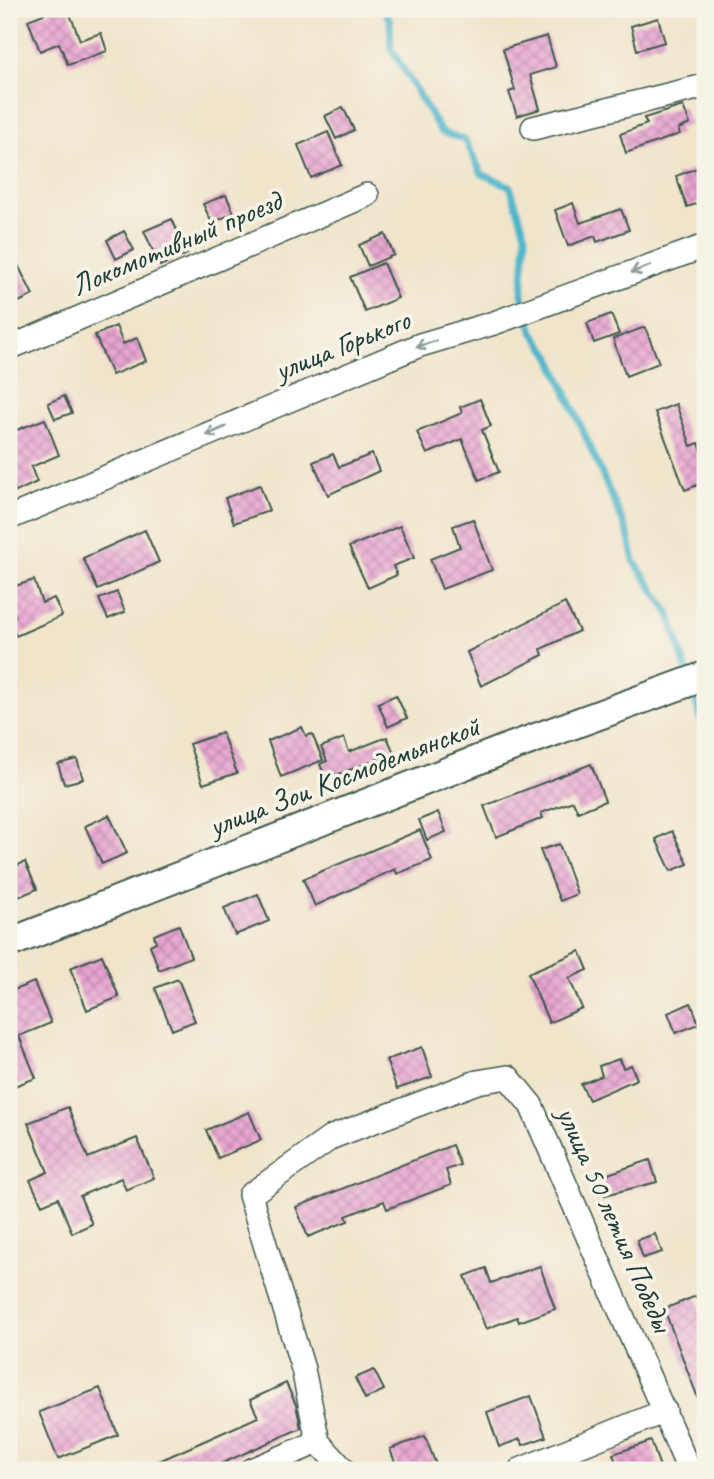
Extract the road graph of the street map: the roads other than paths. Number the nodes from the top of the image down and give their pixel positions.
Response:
1 (705, 86) edge
2 (533, 128) dead end
3 (367, 195) dead end
4 (705, 246) edge
5 (9, 348) edge
6 (9, 518) edge
7 (705, 676) edge
8 (9, 943) edge
9 (665, 1411) junction
10 (318, 1442) junction
11 (250, 1470) edge
12 (344, 1470) edge
13 (520, 1470) edge
14 (689, 1470) edge

1 - 2 street
3 - 5 street, Локомотивный проезд
4 -> 6 street, улица Горького
7 - 8 street, улица Зои Космодемьянской
9 - 10 street, улица 50 летия Победы
9 - 13 street
9 - 14 street, улица 50 летия Победы
10 - 11 street
10 - 12 street

